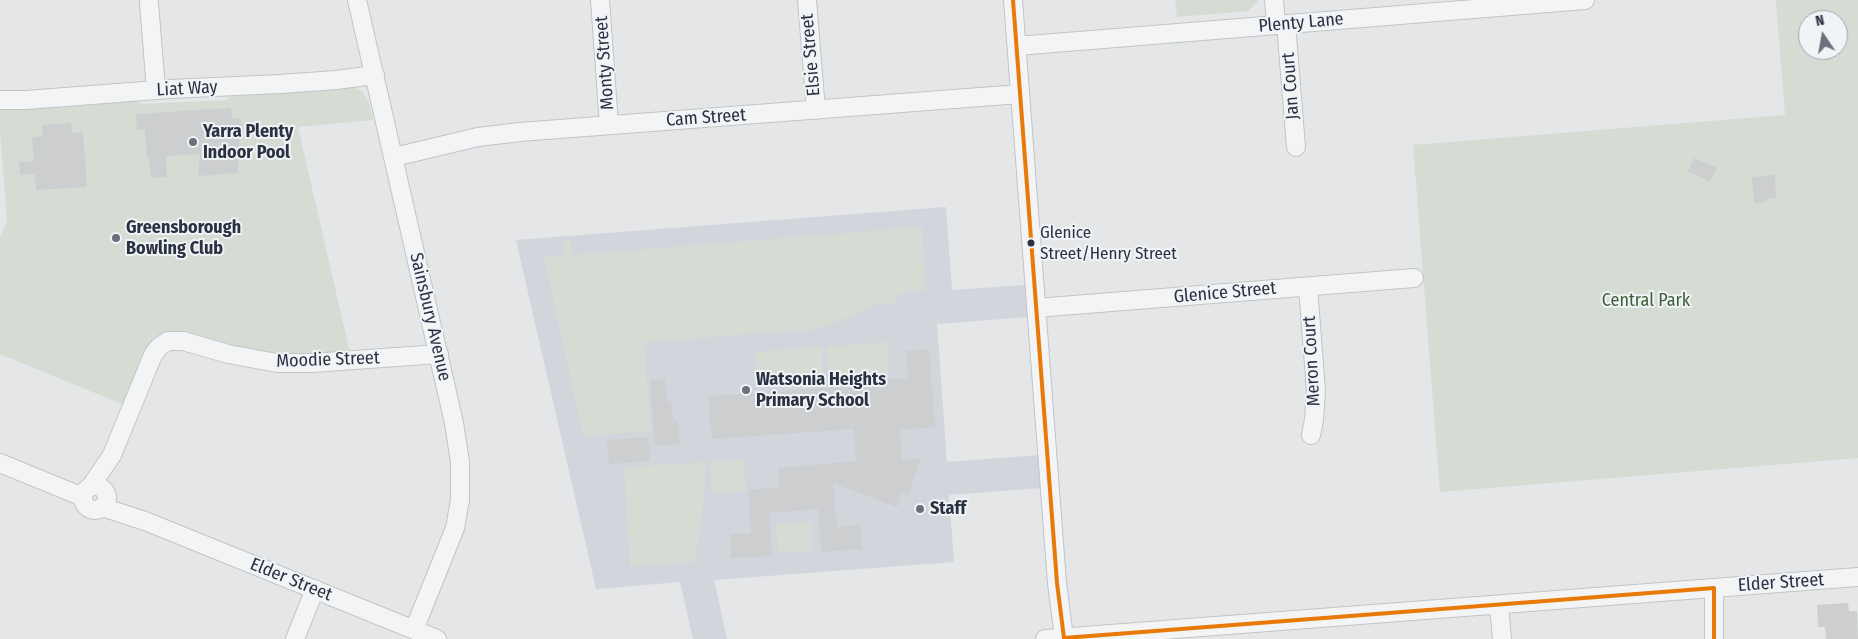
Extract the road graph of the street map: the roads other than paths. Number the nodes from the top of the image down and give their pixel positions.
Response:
1 (357, 0) edge
2 (600, 0) edge
3 (807, 0) edge
4 (1013, 0) edge
5 (1274, 0) edge
6 (1585, 0) edge
7 (149, 3) dead end
8 (1281, 25) junction
9 (1016, 46) junction
10 (374, 75) junction
11 (156, 90) junction
12 (1020, 94) junction
13 (0, 100) edge
14 (816, 110) junction
15 (609, 125) junction
16 (1296, 147) dead end
17 (394, 157) junction
18 (1414, 278) dead end
19 (1308, 287) junction
20 (1036, 308) junction
21 (438, 354) junction
22 (1311, 435) dead end
23 (0, 463) edge
24 (96, 495) junction
25 (1858, 578) edge
26 (1708, 588) junction
27 (315, 590) junction
28 (1499, 605) junction
29 (414, 630) junction
30 (1064, 638) junction
31 (295, 639) edge
32 (437, 639) edge
33 (1045, 639) edge
34 (1502, 639) edge
35 (1712, 639) edge

1 - 10 street, Sainsbury Avenue
2 - 15 street, Monty Street
3 - 14 street, Elsie Street
4 - 9 street
5 - 8 street, Jan Court
6 - 8 street, Plenty Lane
7 - 11 street
8 - 9 street, Plenty Lane
8 - 16 street, Jan Court
9 - 12 street
10 - 11 street, Liat Way
10 - 17 street, Sainsbury Avenue
11 - 13 street, Liat Way
12 - 14 street, Cam Street
12 - 20 street
14 - 15 street, Cam Street
15 - 17 street, Cam Street
17 - 21 street, Sainsbury Avenue
18 - 19 street, Glenice Street
19 - 20 street, Glenice Street
19 - 22 street, Meron Court
20 - 30 street
21 - 24 street, Moodie Street
21 - 29 street, Sainsbury Avenue
23 - 24 street, Elder Street
24 - 27 street, Elder Street
25 - 26 street, Elder Street
26 - 28 street, Elder Street
26 - 35 street
27 - 29 street, Elder Street
27 - 31 street
28 - 30 street, Elder Street
28 - 34 street
29 - 32 street, Elder Street
30 - 33 street, Elder Street

